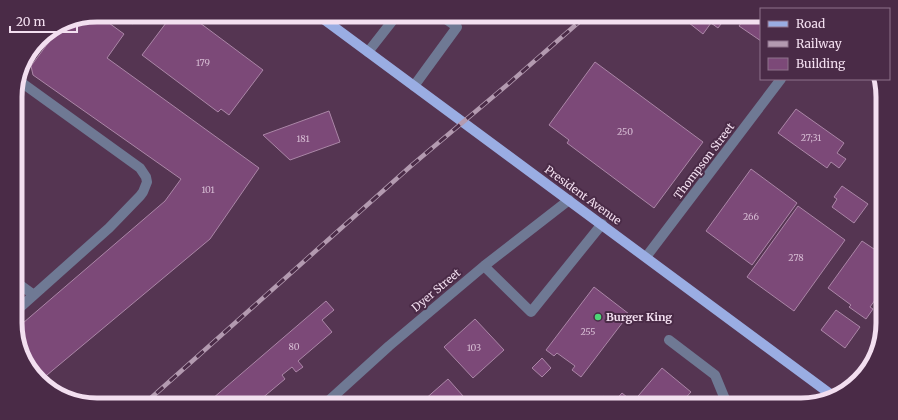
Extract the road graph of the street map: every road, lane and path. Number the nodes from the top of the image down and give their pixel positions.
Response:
1 (327, 22) edge
2 (392, 22) edge
3 (450, 22) edge
4 (368, 52) junction
5 (780, 80) edge
6 (23, 84) edge
7 (414, 86) junction
8 (569, 200) junction
9 (602, 224) junction
10 (646, 257) junction
11 (484, 266) junction
12 (22, 286) edge
13 (34, 295) junction
14 (22, 306) edge
15 (669, 340) dead end
16 (828, 393) edge
17 (332, 398) edge
18 (724, 398) edge

1 - 4 main road, President Avenue
2 - 4 street
3 - 7 street
4 - 7 main road, President Avenue
5 - 10 street, Thompson Street
6 - 13 street
7 - 8 main road, President Avenue
8 - 9 main road, President Avenue
8 - 11 street, Dyer Street
9 - 10 main road, President Avenue
9 - 11 street
10 - 16 main road, President Avenue
11 - 17 street, Dyer Street
12 - 13 street
13 - 14 street
15 - 18 street

